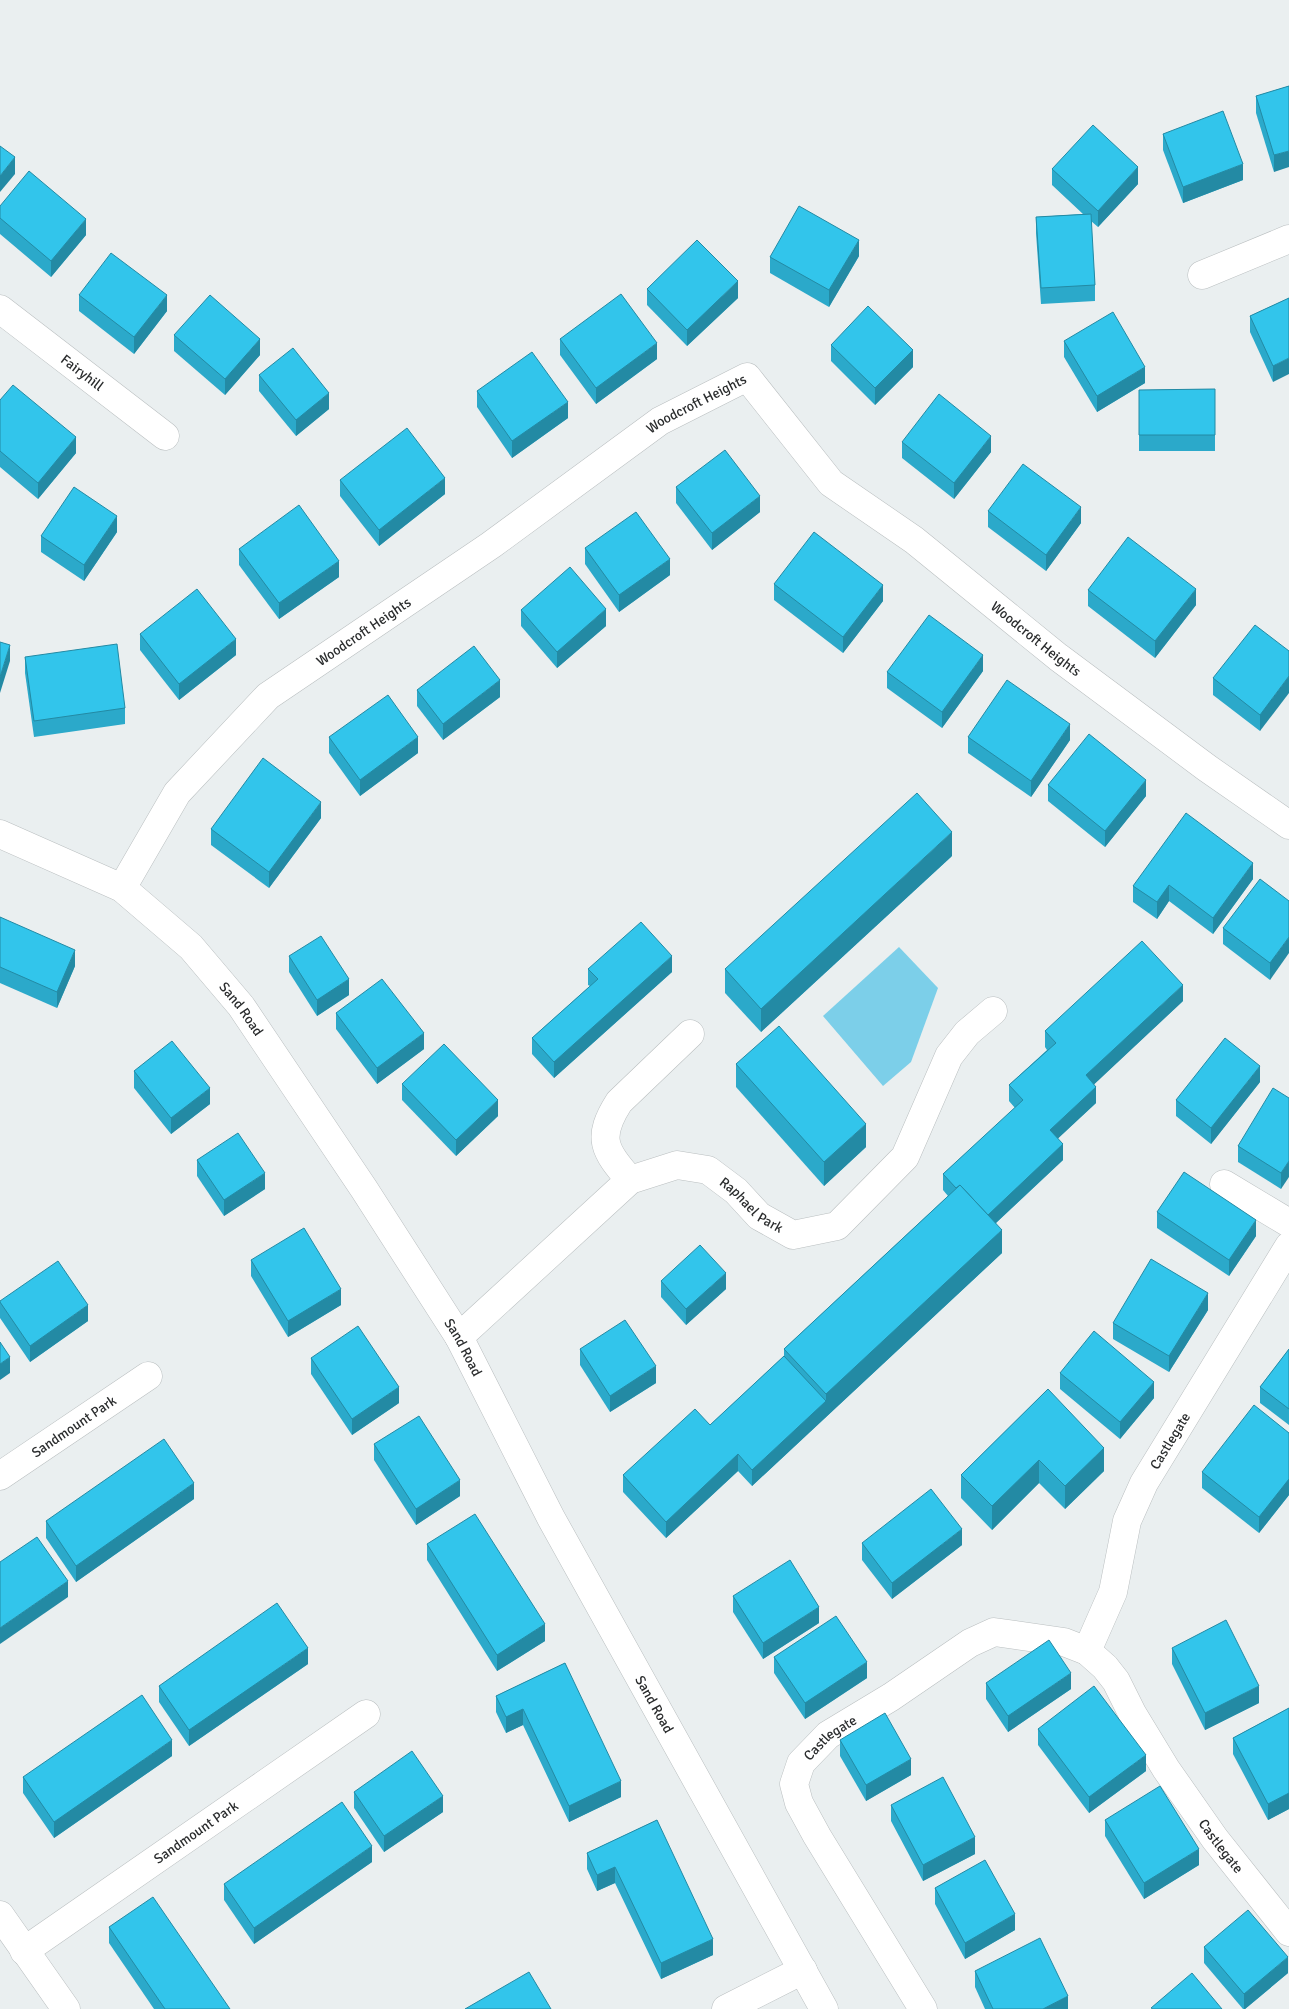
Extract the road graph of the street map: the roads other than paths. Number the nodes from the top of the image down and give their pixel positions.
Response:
1 (1289, 239) edge
2 (1202, 275) dead end
3 (0, 309) edge
4 (165, 436) dead end
5 (1288, 822) edge
6 (0, 834) edge
7 (122, 888) junction
8 (993, 1011) dead end
9 (690, 1034) dead end
10 (630, 1180) junction
11 (1224, 1184) dead end
12 (1289, 1224) edge
13 (1289, 1246) edge
14 (458, 1337) junction
15 (148, 1376) dead end
16 (0, 1476) edge
17 (1087, 1651) junction
18 (366, 1714) dead end
19 (0, 1915) edge
20 (1285, 1915) edge
21 (24, 1951) junction
22 (803, 1970) junction
23 (66, 2009) edge
24 (726, 2009) edge
25 (824, 2009) edge
26 (923, 2009) edge

1 - 2 street
3 - 4 street, Fairyhill
5 - 7 street, Woodcroft Heights
6 - 7 street, Sand Road
7 - 14 street, Sand Road
8 - 10 street, Raphael Park
9 - 10 street
10 - 14 street, Raphael Park
11 - 12 street
13 - 17 street, Castlegate
14 - 22 street, Sand Road
15 - 16 street, Sandmount Park
17 - 20 street, Castlegate
17 - 26 street, Castlegate
18 - 21 street, Sandmount Park
19 - 21 street
21 - 23 street
22 - 24 street
22 - 25 street, Sand Road

